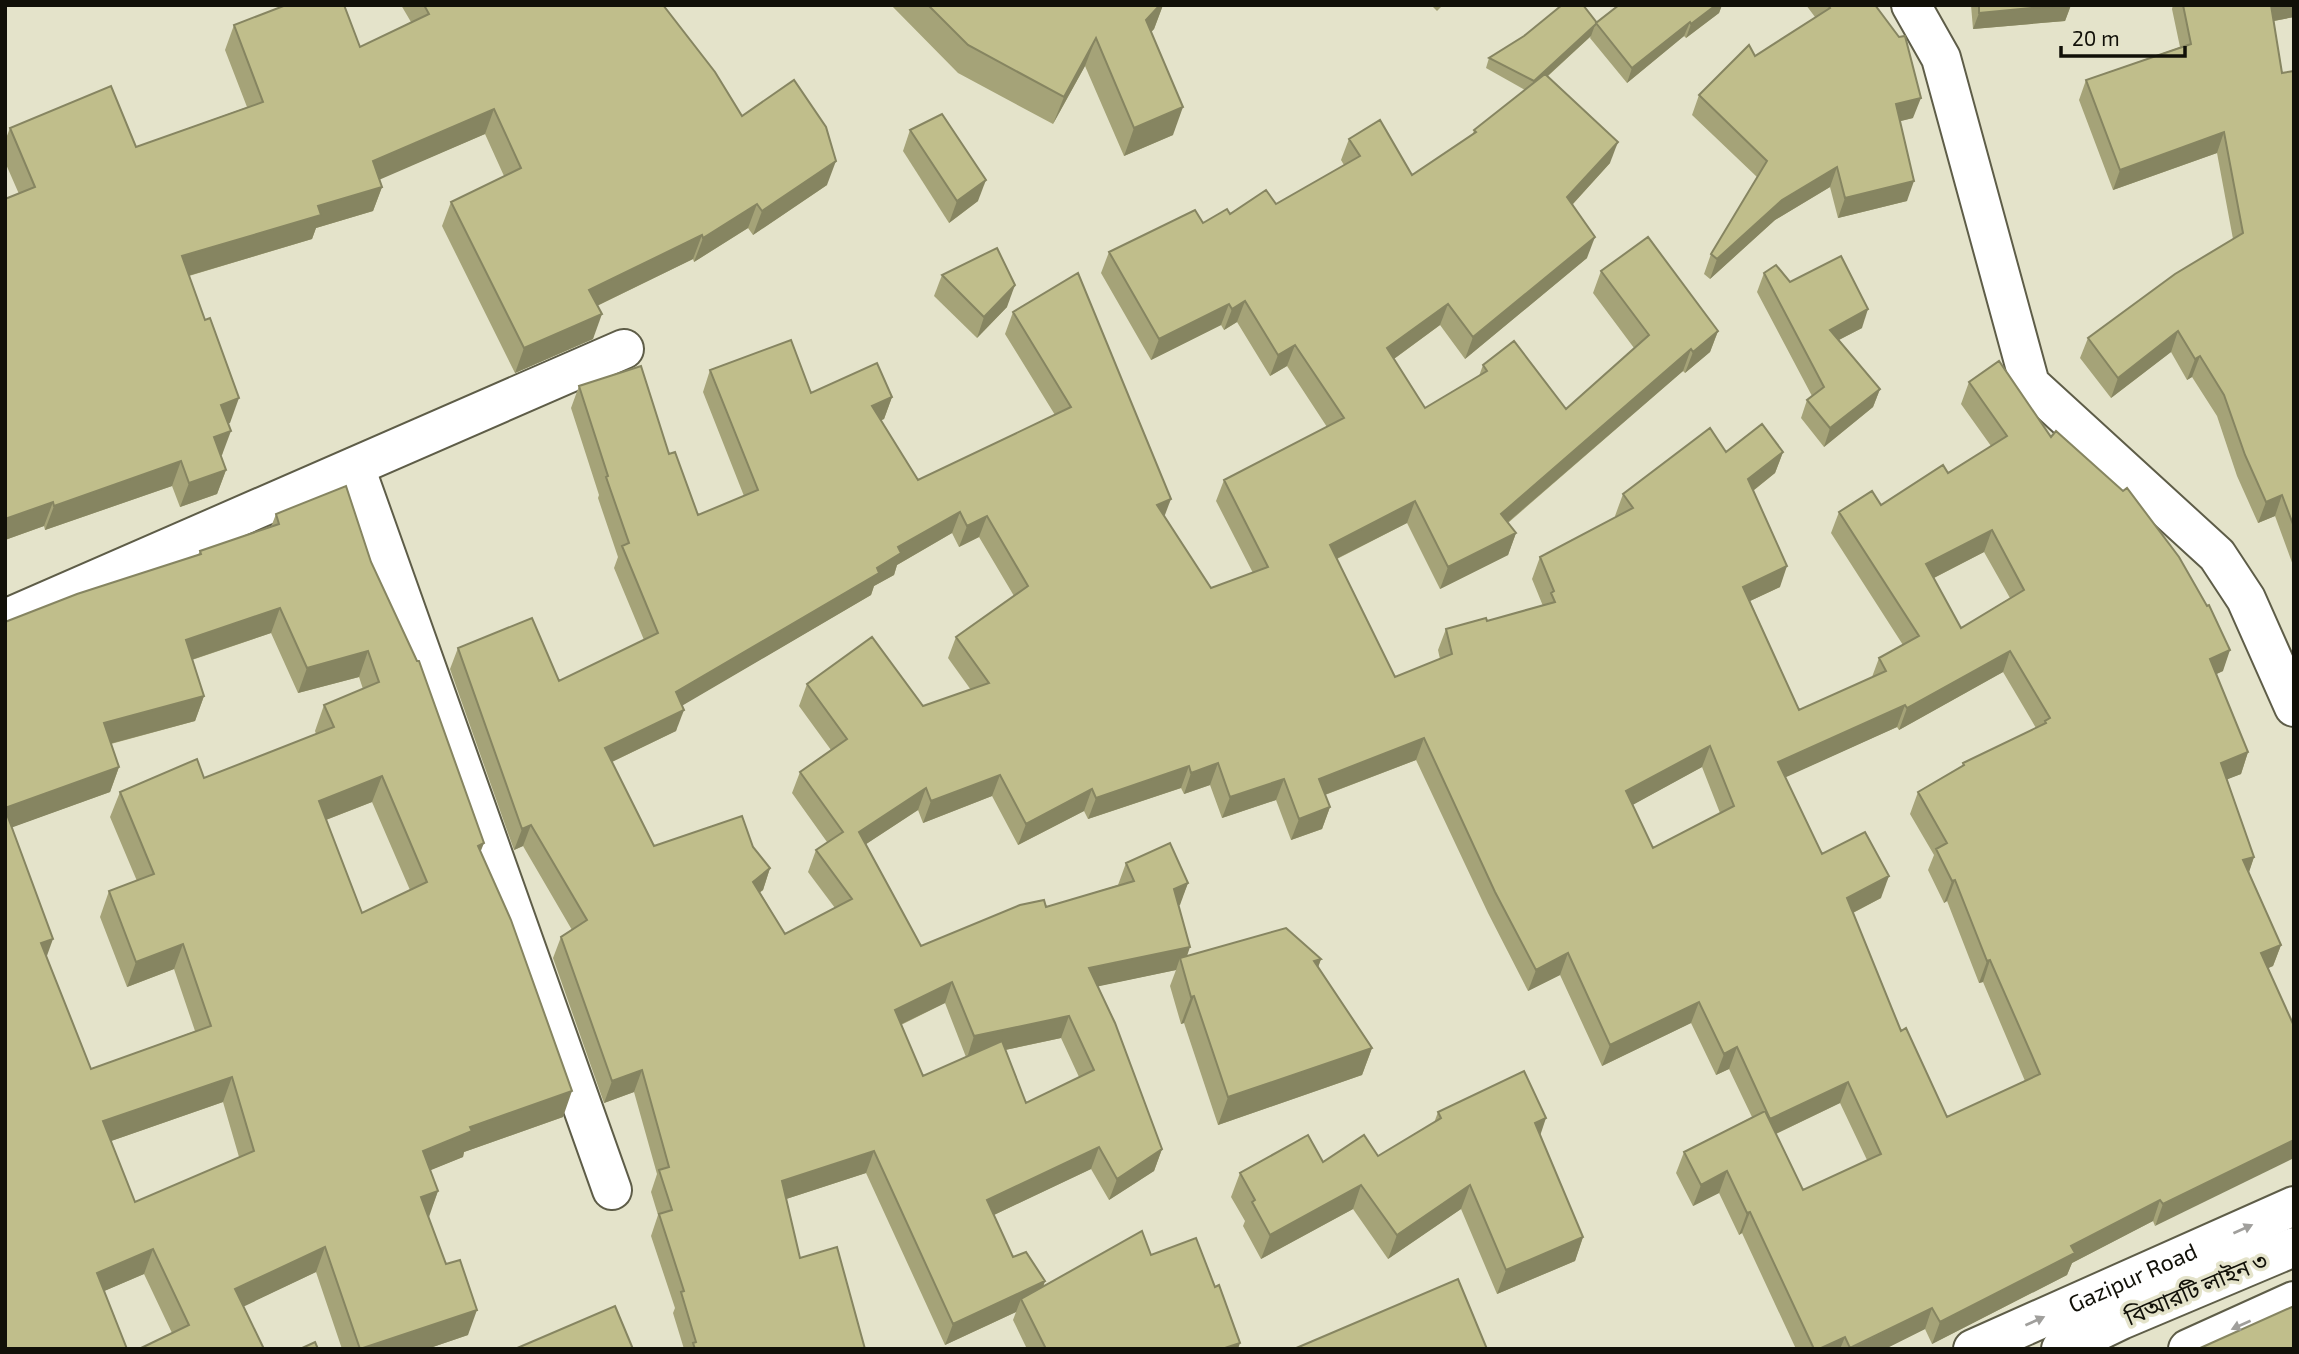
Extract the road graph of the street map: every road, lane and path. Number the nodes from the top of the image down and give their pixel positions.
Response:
1 (1911, 5) edge
2 (624, 349) dead end
3 (355, 467) junction
4 (5, 619) edge
5 (2294, 707) edge
6 (612, 1190) dead end
7 (2294, 1206) edge
8 (2294, 1247) edge
9 (2294, 1301) edge
10 (1973, 1349) edge
11 (2061, 1349) edge
12 (2188, 1349) edge

1 - 5 street
2 - 3 street
3 - 4 street
3 - 6 street
10 -> 7 street, Gazipur Road
8 - 11 street, বিআরটি লাইন ৩
9 -> 12 street

